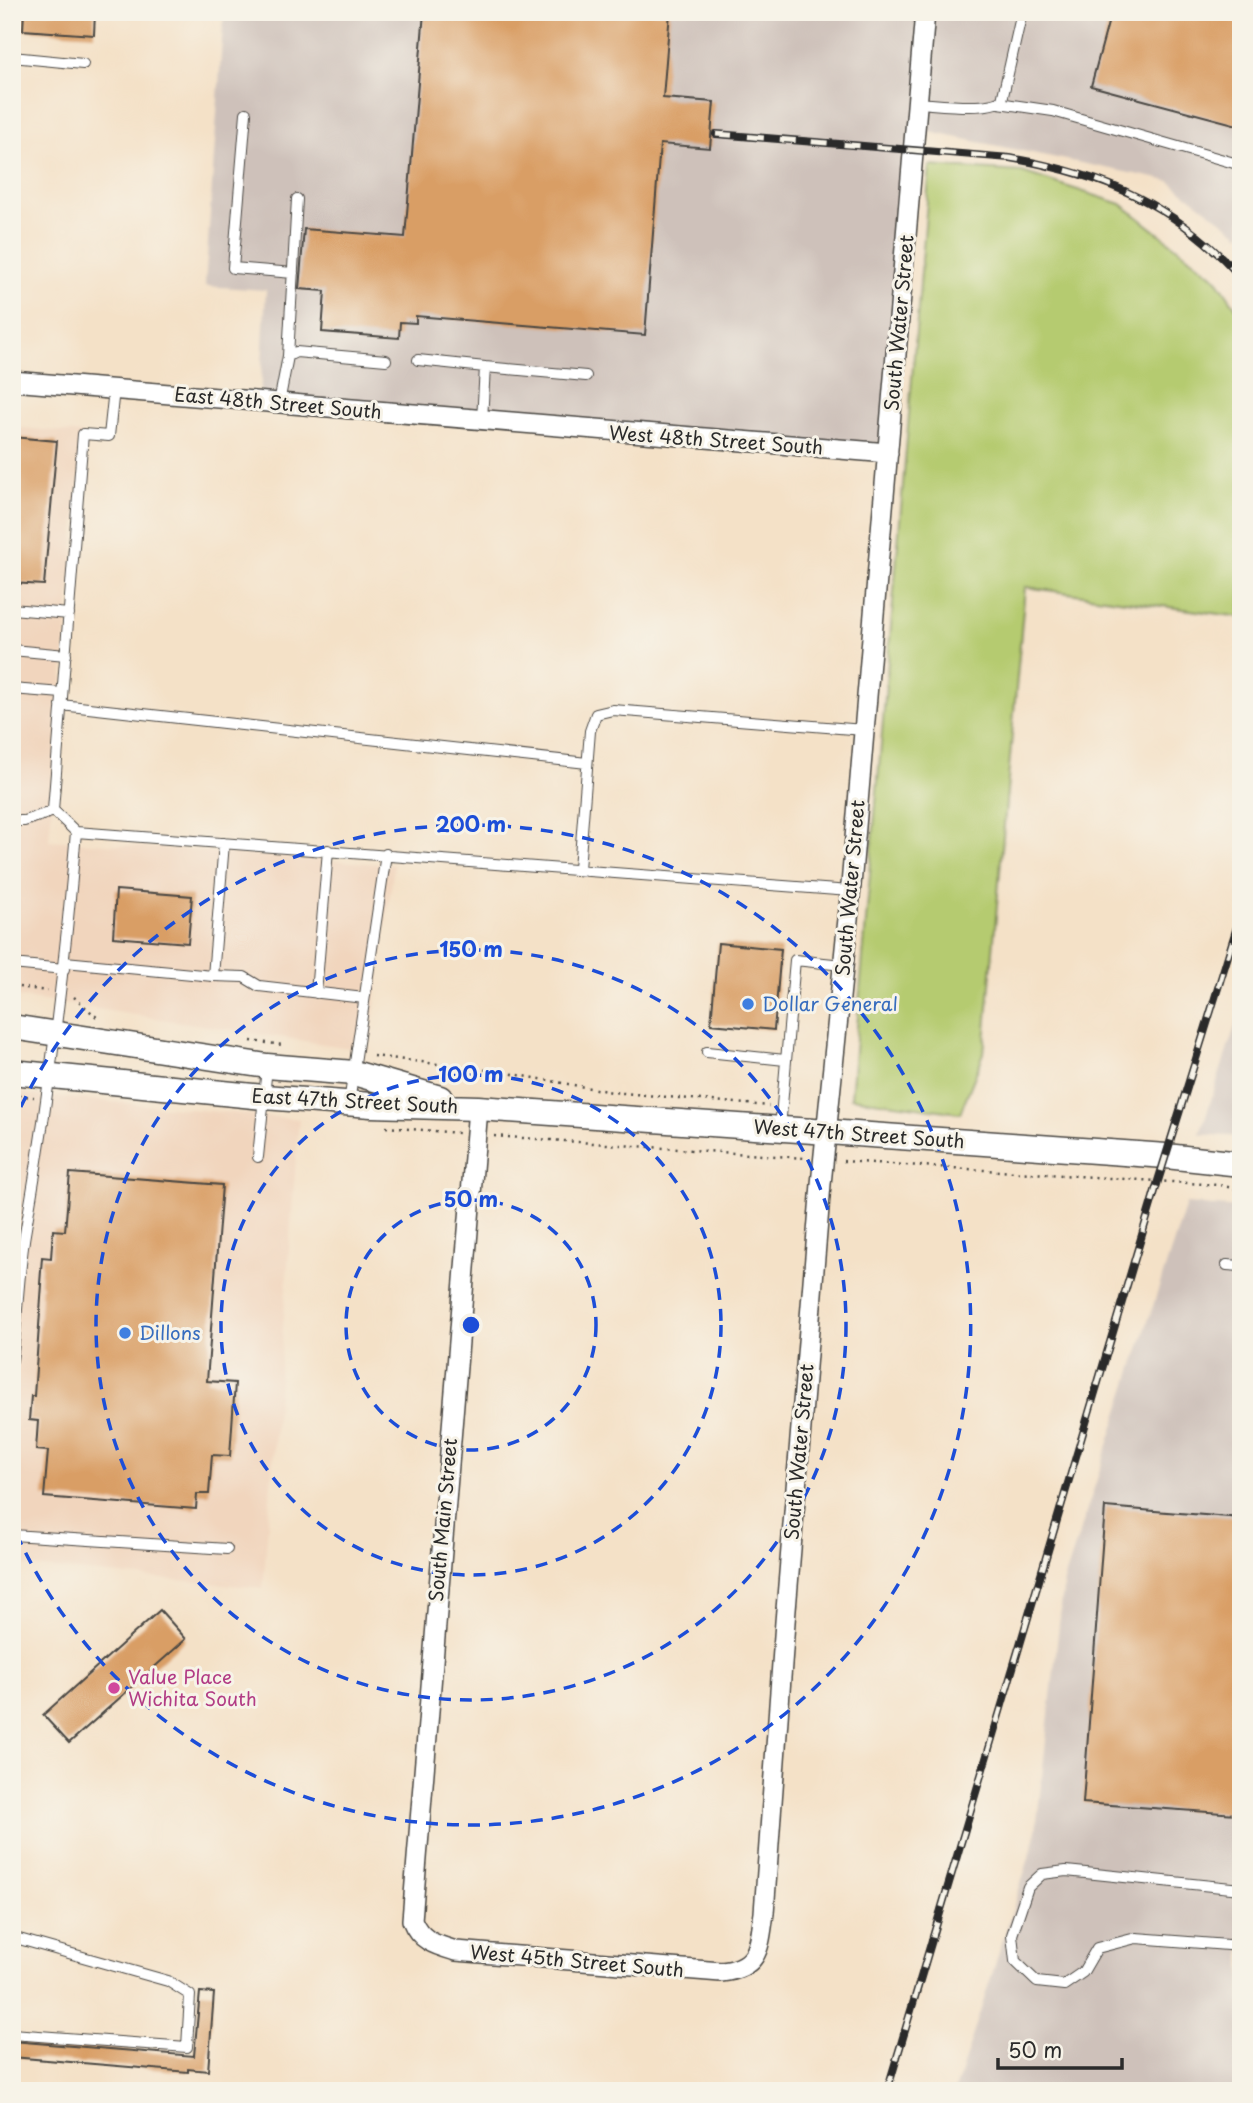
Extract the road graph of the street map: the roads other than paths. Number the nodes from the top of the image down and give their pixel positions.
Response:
1 (925, 12) edge
2 (1022, 12) edge
3 (12, 57) edge
4 (82, 64) dead end
5 (918, 103) junction
6 (999, 103) junction
7 (246, 113) dead end
8 (1241, 164) edge
9 (297, 199) dead end
10 (293, 273) junction
11 (288, 356) junction
12 (386, 360) dead end
13 (418, 360) dead end
14 (485, 367) junction
15 (586, 376) dead end
16 (12, 381) edge
17 (114, 388) junction
18 (279, 403) junction
19 (481, 421) junction
20 (544, 426) joint
21 (888, 453) junction
22 (12, 609) edge
23 (69, 614) junction
24 (12, 650) edge
25 (66, 655) junction
26 (12, 689) edge
27 (62, 693) junction
28 (61, 705) junction
29 (864, 730) junction
30 (587, 763) junction
31 (54, 811) junction
32 (12, 821) edge
33 (76, 832) junction
34 (225, 843) junction
35 (328, 850) junction
36 (386, 855) junction
37 (579, 869) junction
38 (850, 891) junction
39 (12, 964) edge
40 (843, 965) junction
41 (65, 966) junction
42 (213, 976) junction
43 (316, 993) junction
44 (365, 998) junction
45 (12, 1027) edge
46 (57, 1035) junction
47 (707, 1052) dead end
48 (785, 1060) junction
49 (355, 1064) junction
50 (267, 1066) junction
51 (12, 1072) edge
52 (47, 1086) junction
53 (264, 1097) junction
54 (349, 1103) junction
55 (478, 1108) junction
56 (780, 1118) junction
57 (828, 1132) junction
58 (258, 1157) dead end
59 (1241, 1164) edge
60 (1227, 1265) dead end
61 (1241, 1266) edge
62 (12, 1360) edge
63 (12, 1535) edge
64 (227, 1549) dead end
65 (1241, 1889) edge
66 (416, 1930) joint
67 (12, 1937) edge
68 (1241, 1946) edge
69 (744, 1967) joint
70 (12, 2034) edge

1 - 5 street, South Water Street
2 - 6 lane
3 - 4 lane
5 - 6 lane
5 - 21 street, South Water Street
6 - 8 lane
7 - 10 lane
9 - 10 lane
10 - 11 lane
11 - 12 lane
11 - 18 lane
13 - 14 lane
14 - 15 lane
14 - 19 lane
16 - 17 street, East 48th Street South
17 - 18 street, East 48th Street South
17 - 23 lane
18 - 19 street, East 48th Street South
19 - 20 street, East 48th Street South
20 - 21 street, West 48th Street South
21 - 29 street, South Water Street
22 - 23 lane
23 - 25 lane
24 - 25 lane
25 - 27 lane
26 - 27 lane
27 - 28 lane
28 - 30 lane
28 - 31 lane
29 - 30 lane
29 - 38 street, South Water Street
30 - 37 lane
31 - 32 lane
31 - 33 lane
33 - 34 lane
33 - 41 lane
34 - 35 lane
34 - 42 lane
35 - 36 lane
35 - 43 lane
36 - 37 lane
36 - 44 lane
37 - 38 lane
38 - 40 street, South Water Street
39 - 41 lane
40 - 48 lane
40 - 57 street, South Water Street
41 - 42 lane
41 - 46 lane
42 - 43 lane
43 - 44 lane
44 - 49 lane
45 - 46 street, East 47th Street South
46 - 50 street, East 47th Street South
46 - 52 lane
47 - 48 lane
48 - 56 lane
49 - 50 street, East 47th Street South
49 - 54 lane
49 - 55 street, East 47th Street South
50 - 53 lane
51 - 52 street, East 47th Street South
52 - 53 street, East 47th Street South
52 - 62 lane
53 - 54 street, East 47th Street South
53 - 58 lane
54 - 55 street, East 47th Street South
55 - 56 street, West 47th Street South
55 - 66 street, South Main Street
56 - 57 street, West 47th Street South
57 - 59 street, West 47th Street South
57 - 69 street, South Water Street
60 - 61 lane
63 - 64 lane
65 - 68 lane
66 - 69 street, West 45th Street South
67 - 70 lane

